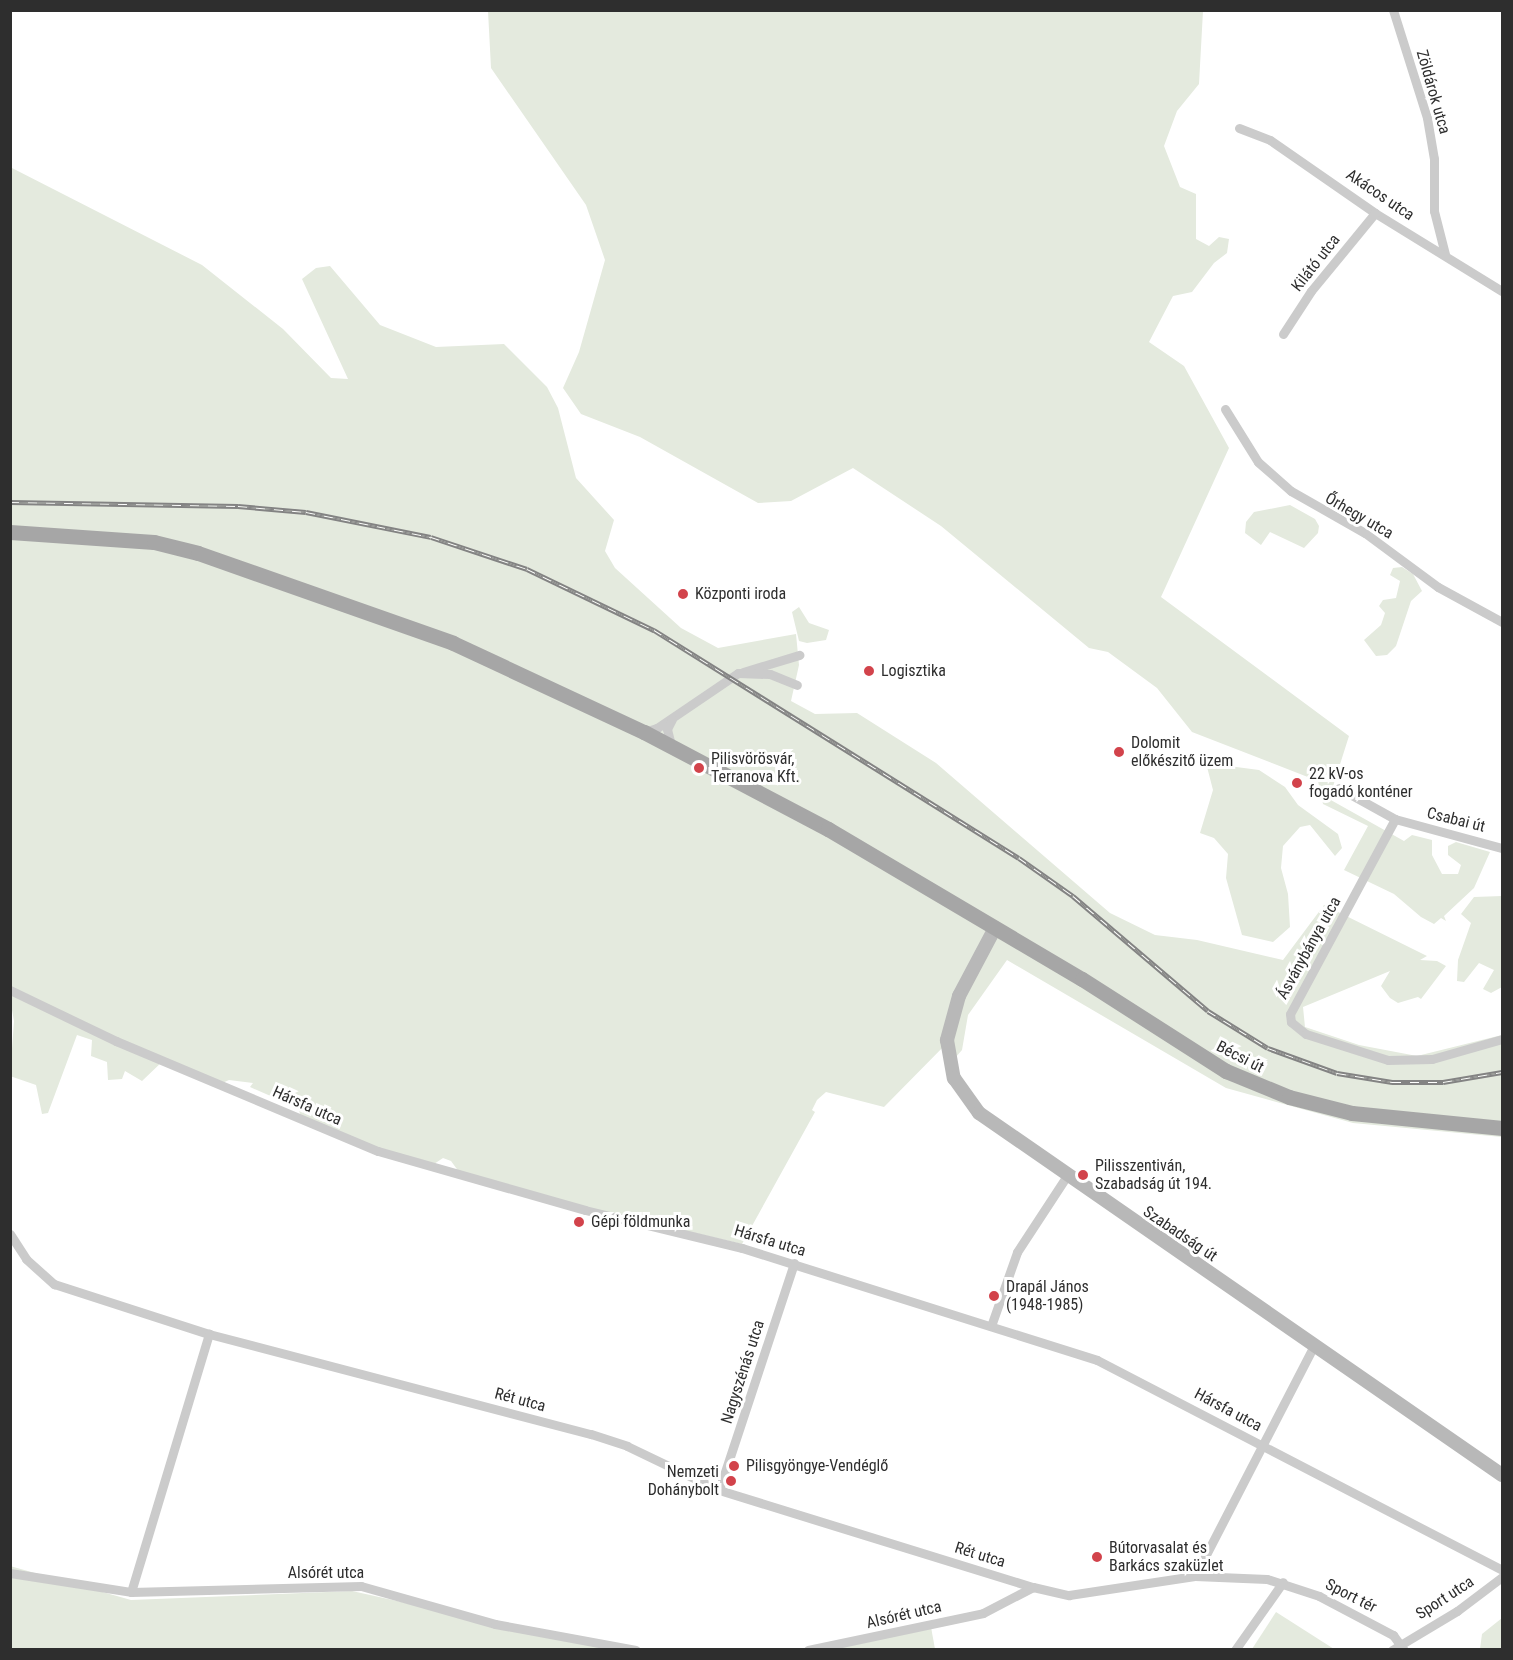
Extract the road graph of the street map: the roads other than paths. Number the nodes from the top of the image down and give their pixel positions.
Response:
1 (1393, 10) edge
2 (1239, 128) dead end
3 (1375, 213) junction
4 (1444, 254) junction
5 (1503, 291) edge
6 (1283, 334) dead end
7 (1225, 409) dead end
8 (10, 532) edge
9 (1503, 622) edge
10 (799, 655) dead end
11 (738, 674) junction
12 (797, 685) dead end
13 (672, 719) junction
14 (644, 732) junction
15 (671, 746) junction
16 (1339, 788) dead end
17 (1395, 819) junction
18 (1503, 848) edge
19 (995, 928) junction
20 (10, 990) edge
21 (1503, 1039) edge
22 (1503, 1128) edge
23 (1066, 1177) junction
24 (10, 1234) edge
25 (794, 1263) junction
26 (992, 1326) junction
27 (209, 1334) junction
28 (1314, 1345) junction
29 (1262, 1445) junction
30 (1503, 1475) edge
31 (719, 1490) junction
32 (1503, 1570) edge
33 (10, 1573) edge
34 (1195, 1576) junction
35 (1503, 1576) edge
36 (1255, 1577) joint
37 (1283, 1582) junction
38 (1034, 1587) junction
39 (131, 1592) junction
40 (1403, 1646) edge
41 (636, 1650) edge
42 (808, 1650) edge
43 (1235, 1650) edge
44 (1392, 1650) edge

1 - 4 street, Zöldárok utca
2 - 3 street, Akácos utca
3 - 4 street, Akácos utca
3 - 6 street, Kilátó utca
4 - 5 street, Akácos utca
7 - 9 street, Őrhegy utca
8 - 14 main road, Bécsi út
10 - 11 street
11 - 12 street
11 - 13 street
13 - 14 street
13 - 15 street
14 - 15 main road, Bécsi út
15 - 19 main road, Bécsi út
16 - 17 street, Csabai út
17 - 18 street, Csabai út
17 - 21 street, Ásványbánya utca
19 - 22 main road, Bécsi út
19 - 23 main road, Szabadság út
20 - 25 street, Hársfa utca
23 - 26 street
23 - 28 main road, Szabadság út
24 - 27 street, Rét utca
25 - 26 street, Hársfa utca
25 - 31 street, Nagyszénás utca
26 - 29 street, Hársfa utca
27 - 31 street, Rét utca
27 - 39 street
28 - 29 street
28 - 30 main road, Szabadság út
29 - 32 street, Hársfa utca
29 - 34 street
31 - 38 street, Rét utca
33 - 39 street, Alsórét utca
34 - 36 street, Rét utca
34 - 38 street, Rét utca
35 - 40 street, Sport utca
36 - 37 street, Sport tér
37 - 40 street, Sport tér
37 - 43 street
38 - 42 street, Alsórét utca
39 - 41 street, Alsórét utca
40 - 44 street, Sport utca

